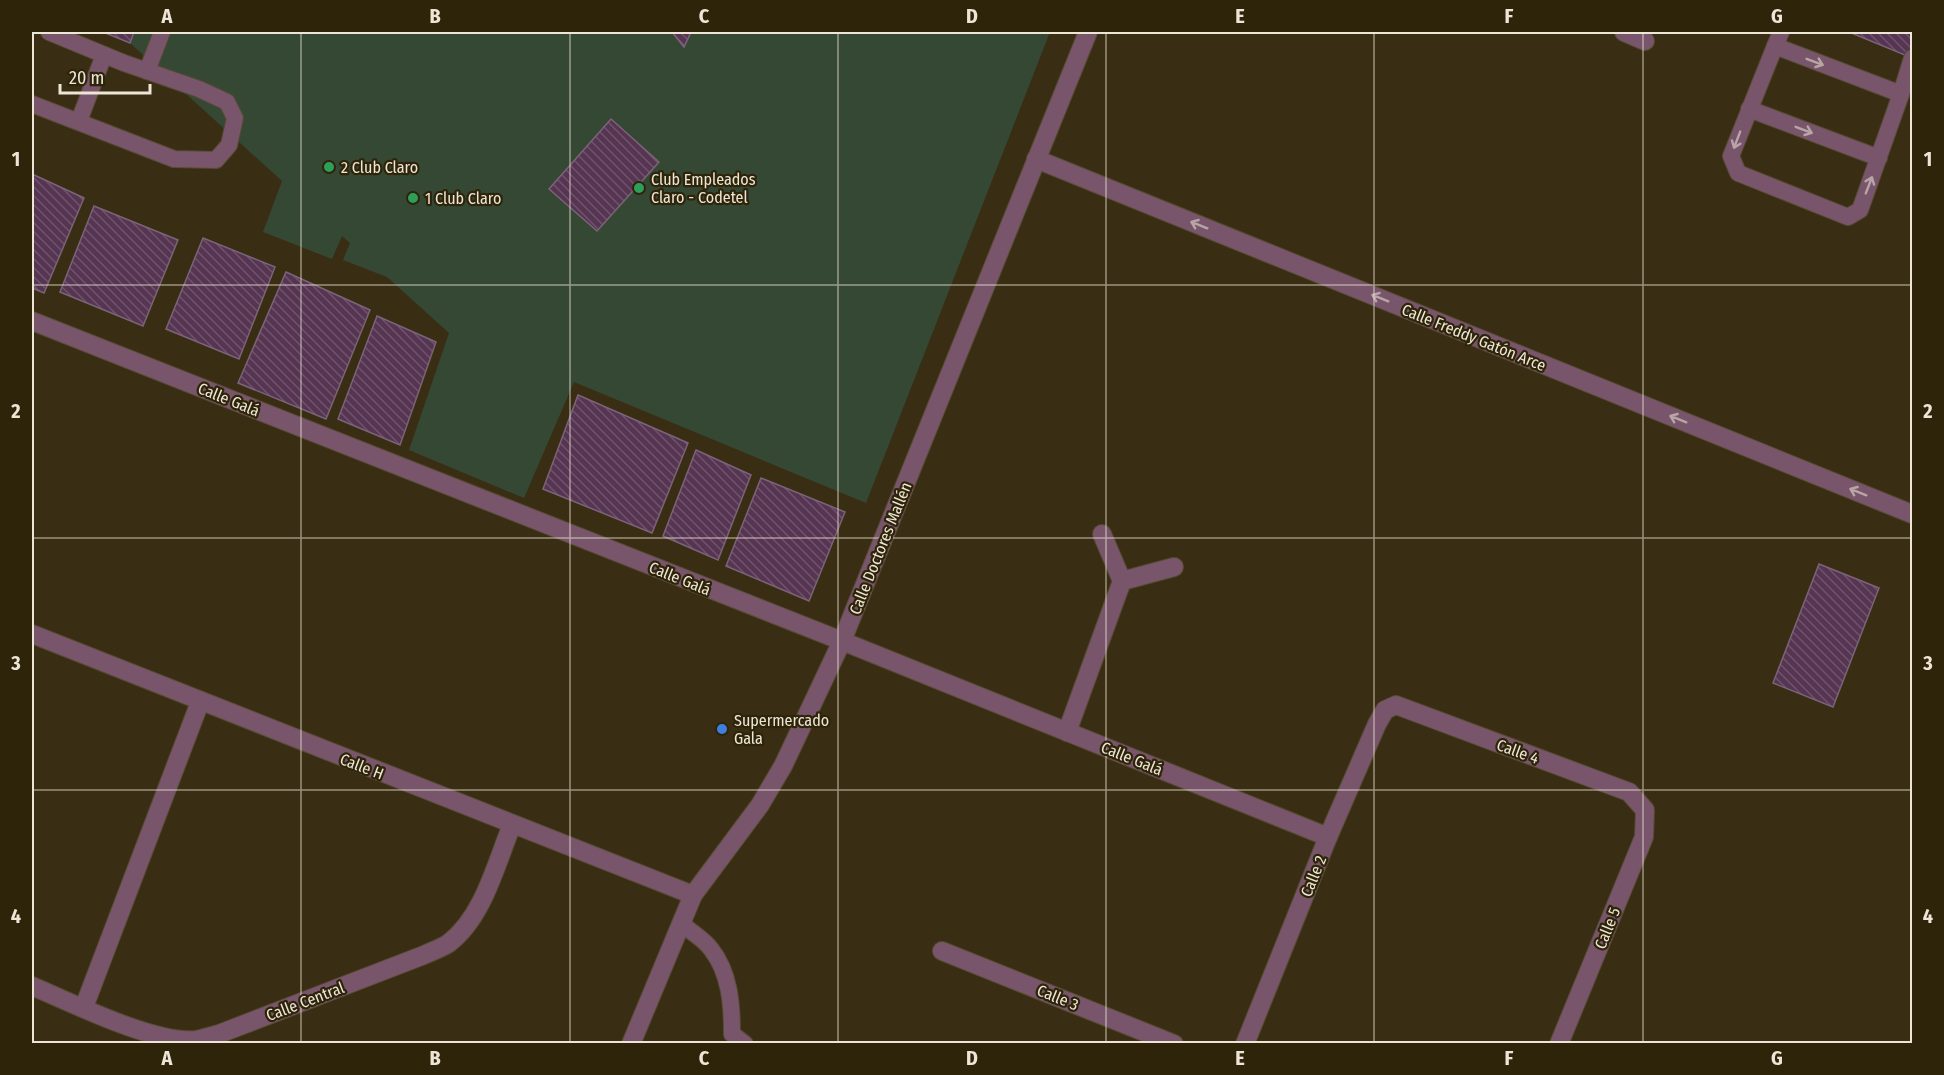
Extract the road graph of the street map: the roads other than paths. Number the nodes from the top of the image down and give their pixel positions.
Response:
1 (49, 32) edge
2 (162, 32) edge
3 (1088, 32) edge
4 (1624, 32) edge
5 (1778, 39) edge
6 (1645, 41) dead end
7 (104, 55) junction
8 (1912, 58) edge
9 (147, 71) junction
10 (1900, 94) junction
11 (32, 104) edge
12 (1749, 109) junction
13 (79, 122) junction
14 (1879, 158) junction
15 (1036, 159) junction
16 (32, 321) edge
17 (1912, 514) edge
18 (1102, 534) dead end
19 (1174, 567) dead end
20 (1122, 581) junction
21 (32, 634) edge
22 (842, 642) junction
23 (200, 702) junction
24 (1385, 710) joint
25 (1067, 732) junction
26 (1645, 810) joint
27 (512, 825) junction
28 (1328, 837) junction
29 (693, 895) junction
30 (682, 924) junction
31 (942, 951) dead end
32 (32, 986) edge
33 (84, 1007) junction
34 (631, 1044) edge
35 (745, 1044) edge
36 (1174, 1044) edge
37 (1245, 1044) edge
38 (1560, 1044) edge

1 - 7 lane
2 - 9 lane
3 - 15 street, Calle Doctores Mallén
4 - 6 street
5 -> 10 lane
5 - 12 lane
7 - 9 lane
7 - 13 lane
8 - 10 lane
9 - 13 lane
10 - 14 lane
11 - 13 lane
12 -> 14 lane
12 -> 14 lane
17 -> 15 street, Calle Freddy Gatón Arce
15 - 22 street, Calle Doctores Mallén
16 - 22 street, Calle Galá
18 - 20 street
19 - 20 street
20 - 25 street
21 - 23 street, Calle H
22 - 25 street, Calle Galá
22 - 29 street, Calle Doctores Mallén
23 - 27 street, Calle H
23 - 33 street
24 - 26 street, Calle 4
24 - 28 street, Calle 2
25 - 28 street, Calle Galá
26 - 38 street, Calle 5
27 - 29 street, Calle H
27 - 33 street, Calle Central
28 - 37 street, Calle 2
29 - 30 street, Calle Doctores Mallén
30 - 34 street, Calle Doctores Mallén
30 - 35 lane
31 - 36 street, Calle 3
32 - 33 street, Calle Central

